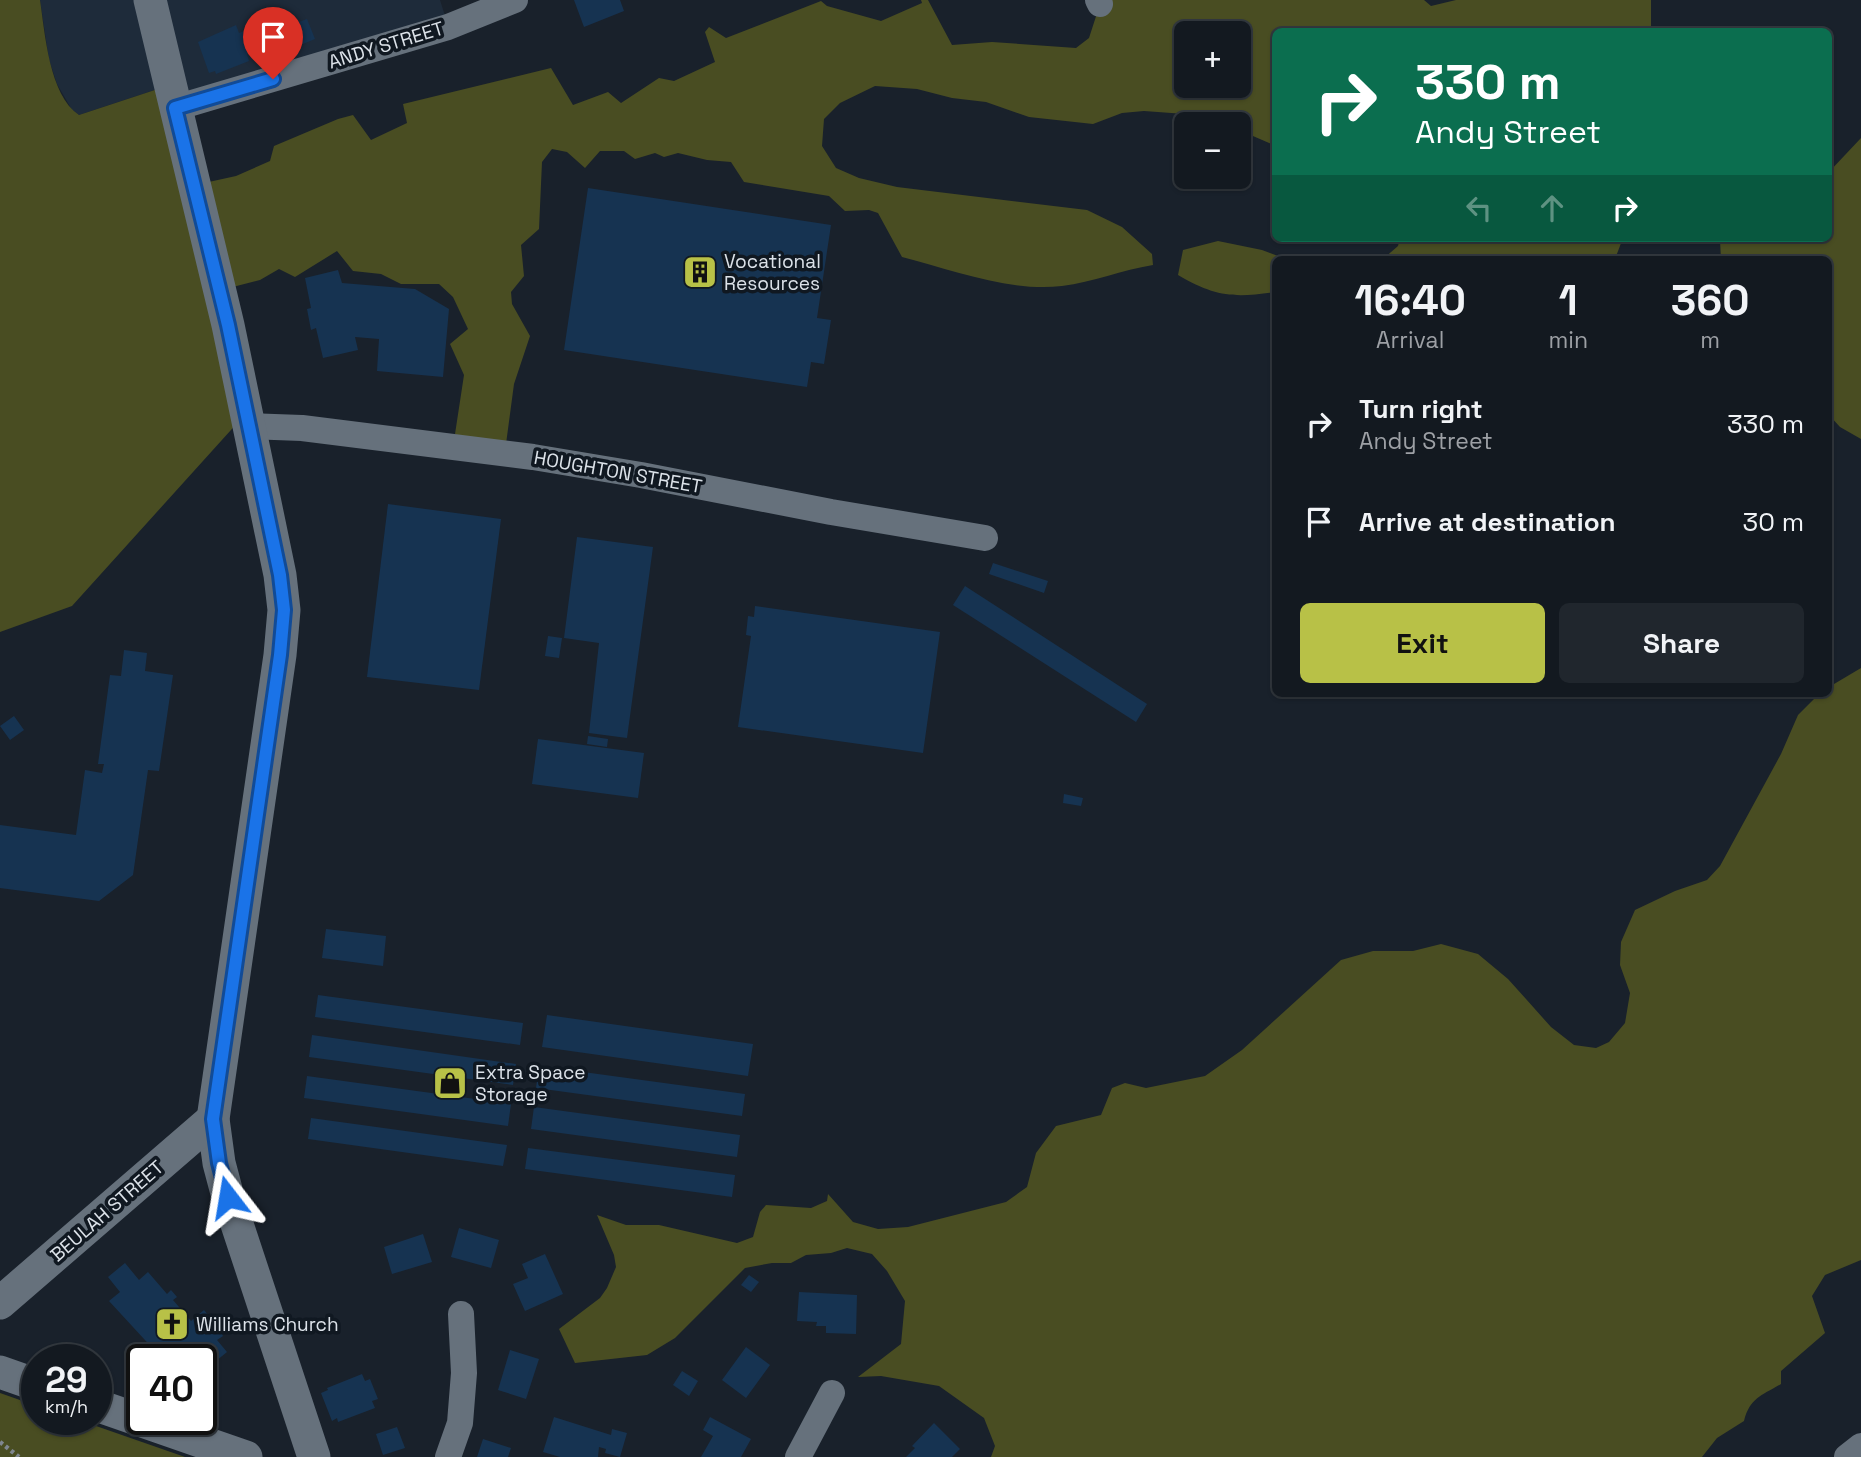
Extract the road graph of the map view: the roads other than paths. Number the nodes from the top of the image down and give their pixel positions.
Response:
1 (150, 0) edge
2 (514, 0) edge
3 (175, 108) junction
4 (248, 426) junction
5 (985, 538) dead end
6 (213, 1119) junction
7 (0, 1303) edge
8 (461, 1314) dead end
9 (0, 1372) edge
10 (21, 1379) edge
11 (832, 1393) dead end
12 (112, 1411) edge
13 (1861, 1446) edge
14 (246, 1457) edge
15 (314, 1457) edge
16 (447, 1457) edge
17 (798, 1457) edge
18 (1847, 1457) edge

1 - 3 street
2 - 3 street, ANDY STREET
3 - 4 street
4 - 5 street, HOUGHTON STREET
4 - 6 street
6 - 7 street, BEULAH STREET
6 - 15 street
8 - 16 street
9 - 10 street
11 - 17 street
12 - 14 street
13 - 18 street

